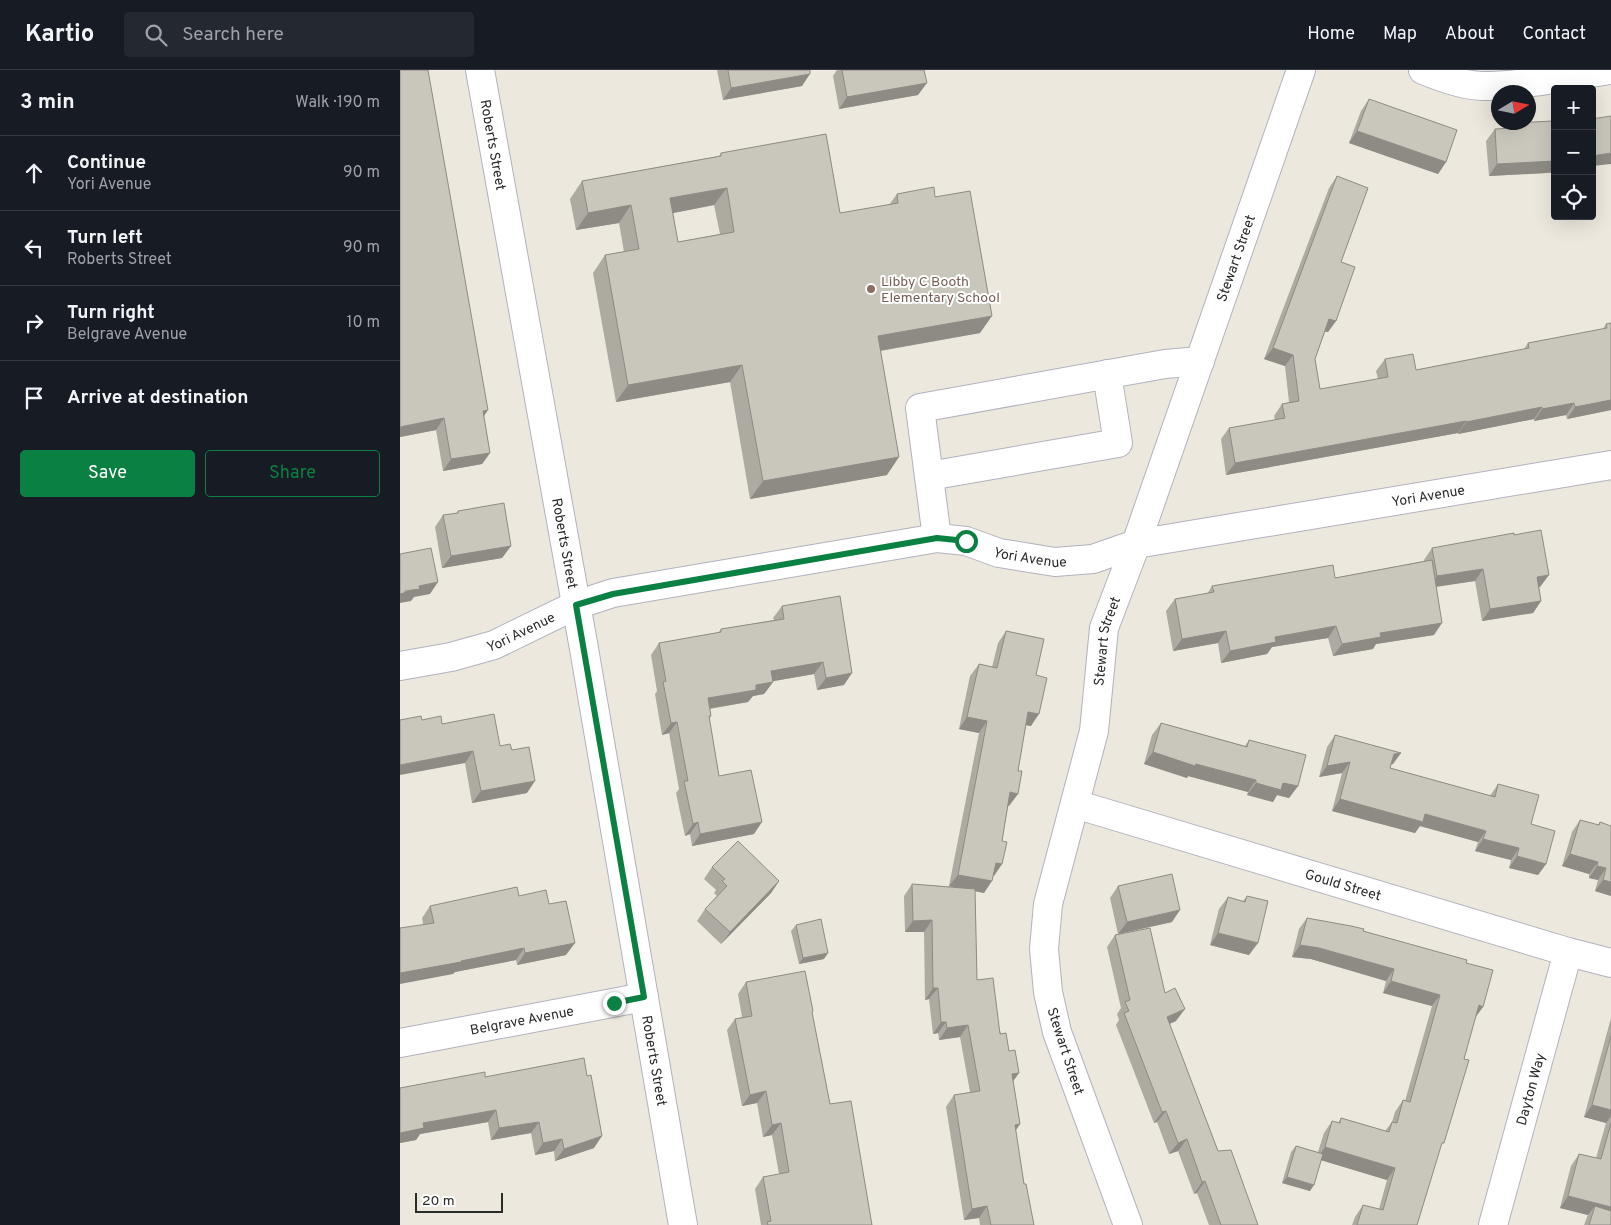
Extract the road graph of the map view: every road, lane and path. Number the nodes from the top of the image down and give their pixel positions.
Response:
1 (480, 70) edge
2 (1301, 70) edge
3 (1423, 70) edge
4 (1610, 70) edge
5 (1200, 361) junction
6 (1107, 374) junction
7 (1611, 465) edge
8 (929, 476) junction
9 (937, 538) junction
10 (1136, 544) junction
11 (576, 605) junction
12 (400, 666) edge
13 (1075, 804) junction
14 (1568, 952) junction
15 (1611, 963) edge
16 (644, 997) junction
17 (400, 1043) edge
18 (683, 1225) edge
19 (1128, 1225) edge
20 (1493, 1225) edge

1 - 11 street, Roberts Street
2 - 5 street, Stewart Street
3 - 4 street
5 - 6 street
5 - 10 street, Stewart Street
6 - 8 street
6 - 8 street
7 - 10 street, Yori Avenue
8 - 9 street
9 - 10 street, Yori Avenue
9 - 11 street, Yori Avenue
10 - 13 street, Stewart Street
11 - 12 street, Yori Avenue
11 - 16 street, Roberts Street
13 - 14 street, Gould Street
13 - 19 street, Stewart Street
14 - 15 street, Gould Street
14 - 20 street, Dayton Way
16 - 17 street, Belgrave Avenue
16 - 18 street, Roberts Street

